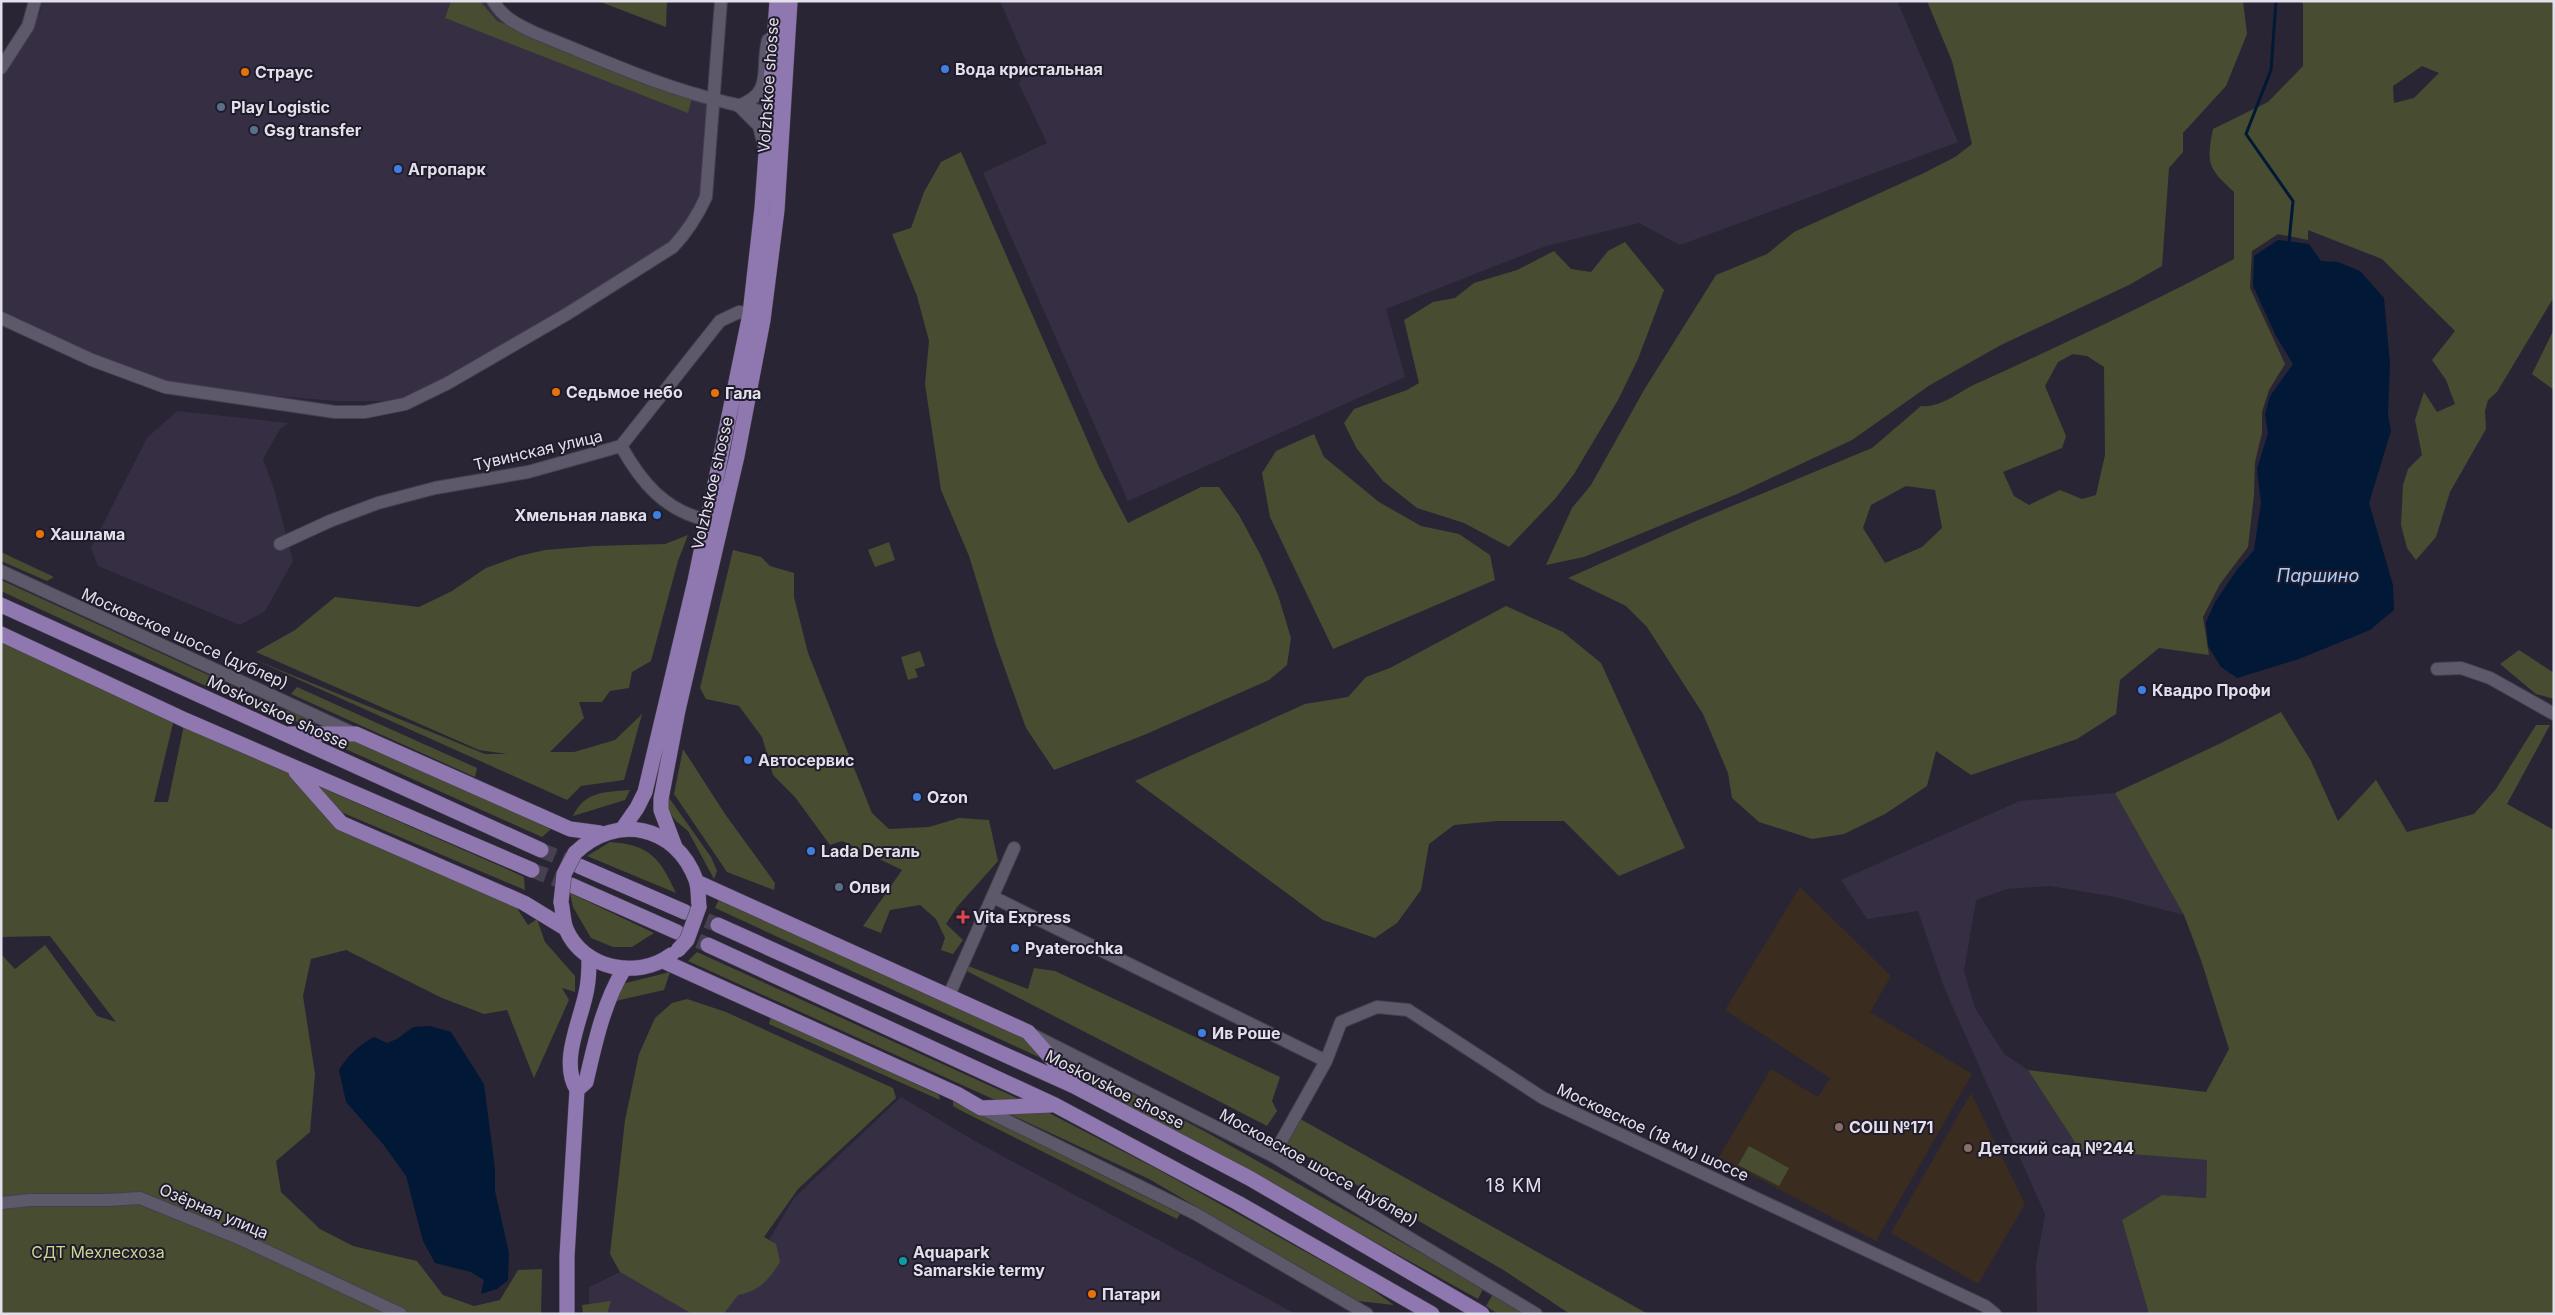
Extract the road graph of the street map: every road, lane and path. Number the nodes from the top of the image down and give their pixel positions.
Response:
1 (35, 1) edge
2 (493, 1) edge
3 (722, 1) edge
4 (777, 1) edge
5 (790, 1) edge
6 (775, 26) junction
7 (1, 68) edge
8 (778, 91) junction
9 (715, 100) junction
10 (738, 106) junction
11 (769, 116) junction
12 (766, 155) junction
13 (779, 179) junction
14 (750, 314) junction
15 (1, 318) edge
16 (621, 446) junction
17 (707, 520) junction
18 (280, 544) dead end
19 (1, 571) edge
20 (1, 605) edge
21 (1, 634) edge
22 (2437, 669) dead end
23 (2554, 714) edge
24 (282, 734) junction
25 (356, 734) junction
26 (292, 767) junction
27 (623, 828) junction
28 (600, 833) junction
29 (675, 847) junction
30 (1014, 848) dead end
31 (541, 850) tunnel mouth
32 (577, 860) junction
33 (532, 870) tunnel mouth
34 (697, 882) junction
35 (572, 885) tunnel mouth
36 (992, 897) junction
37 (692, 910) junction
38 (718, 925) tunnel mouth
39 (565, 928) junction
40 (677, 932) tunnel mouth
41 (708, 945) tunnel mouth
42 (589, 957) junction
43 (663, 961) junction
44 (624, 969) junction
45 (949, 996) junction
46 (1028, 1032) junction
47 (1326, 1061) junction
48 (1076, 1087) junction
49 (577, 1090) junction
50 (1055, 1105) junction
51 (981, 1108) junction
52 (1273, 1156) junction
53 (2, 1203) edge
54 (401, 1314) edge
55 (567, 1314) edge
56 (1367, 1314) edge
57 (1432, 1314) edge
58 (1482, 1314) edge
59 (1536, 1314) edge
60 (1995, 1314) edge

1 - 7 street
2 - 9 street
3 - 9 street
4 - 6 main road, Volzhskoe shosse
5 - 8 main road, Volzhskoe shosse
6 - 8 main road, Volzhskoe shosse
6 - 10 street
8 - 11 main road, Volzhskoe shosse
8 - 13 main road, Volzhskoe shosse
9 - 10 street
9 - 15 street
10 - 11 street
10 - 12 street
11 - 12 main road, Volzhskoe shosse
11 - 13 street
12 - 14 main road, Volzhskoe shosse
13 - 29 main road, Volzhskoe shosse
14 - 16 street, Тувинская улица
14 - 17 main road, Volzhskoe shosse
16 - 17 street
16 - 18 street, Тувинская улица
17 - 27 main road, Volzhskoe shosse
19 - 25 street, Московское шоссе (дублер)
20 - 24 main road, Moskovskoe shosse
21 - 26 main road
22 - 23 street
24 - 25 main road
24 - 31 main road, Moskovskoe shosse
25 - 28 main road
26 - 33 main road
26 - 39 main road
27 - 28 main road
27 - 29 main road
28 - 32 main road
29 - 34 main road
30 - 36 street
32 - 37 main road
32 - 39 main road, bridge
34 - 37 main road
34 - 45 main road
35 - 40 main road
36 - 45 street
36 - 47 street
37 - 43 main road, bridge
38 - 48 main road, Moskovskoe shosse
39 - 42 main road
41 - 50 main road
42 - 44 main road
42 - 49 main road
43 - 44 main road
43 - 51 main road
44 - 49 main road
45 - 46 main road
46 - 48 main road
46 - 52 street, Московское шоссе (дублер)
47 - 52 street, Московское (18 км) шоссе
47 - 60 street, Московское (18 км) шоссе
48 - 58 main road, Moskovskoe shosse
49 - 55 main road
50 - 51 main road
50 - 57 main road
51 - 56 street
52 - 59 street, Московское шоссе (дублер)
53 - 54 street, Озёрная улица

